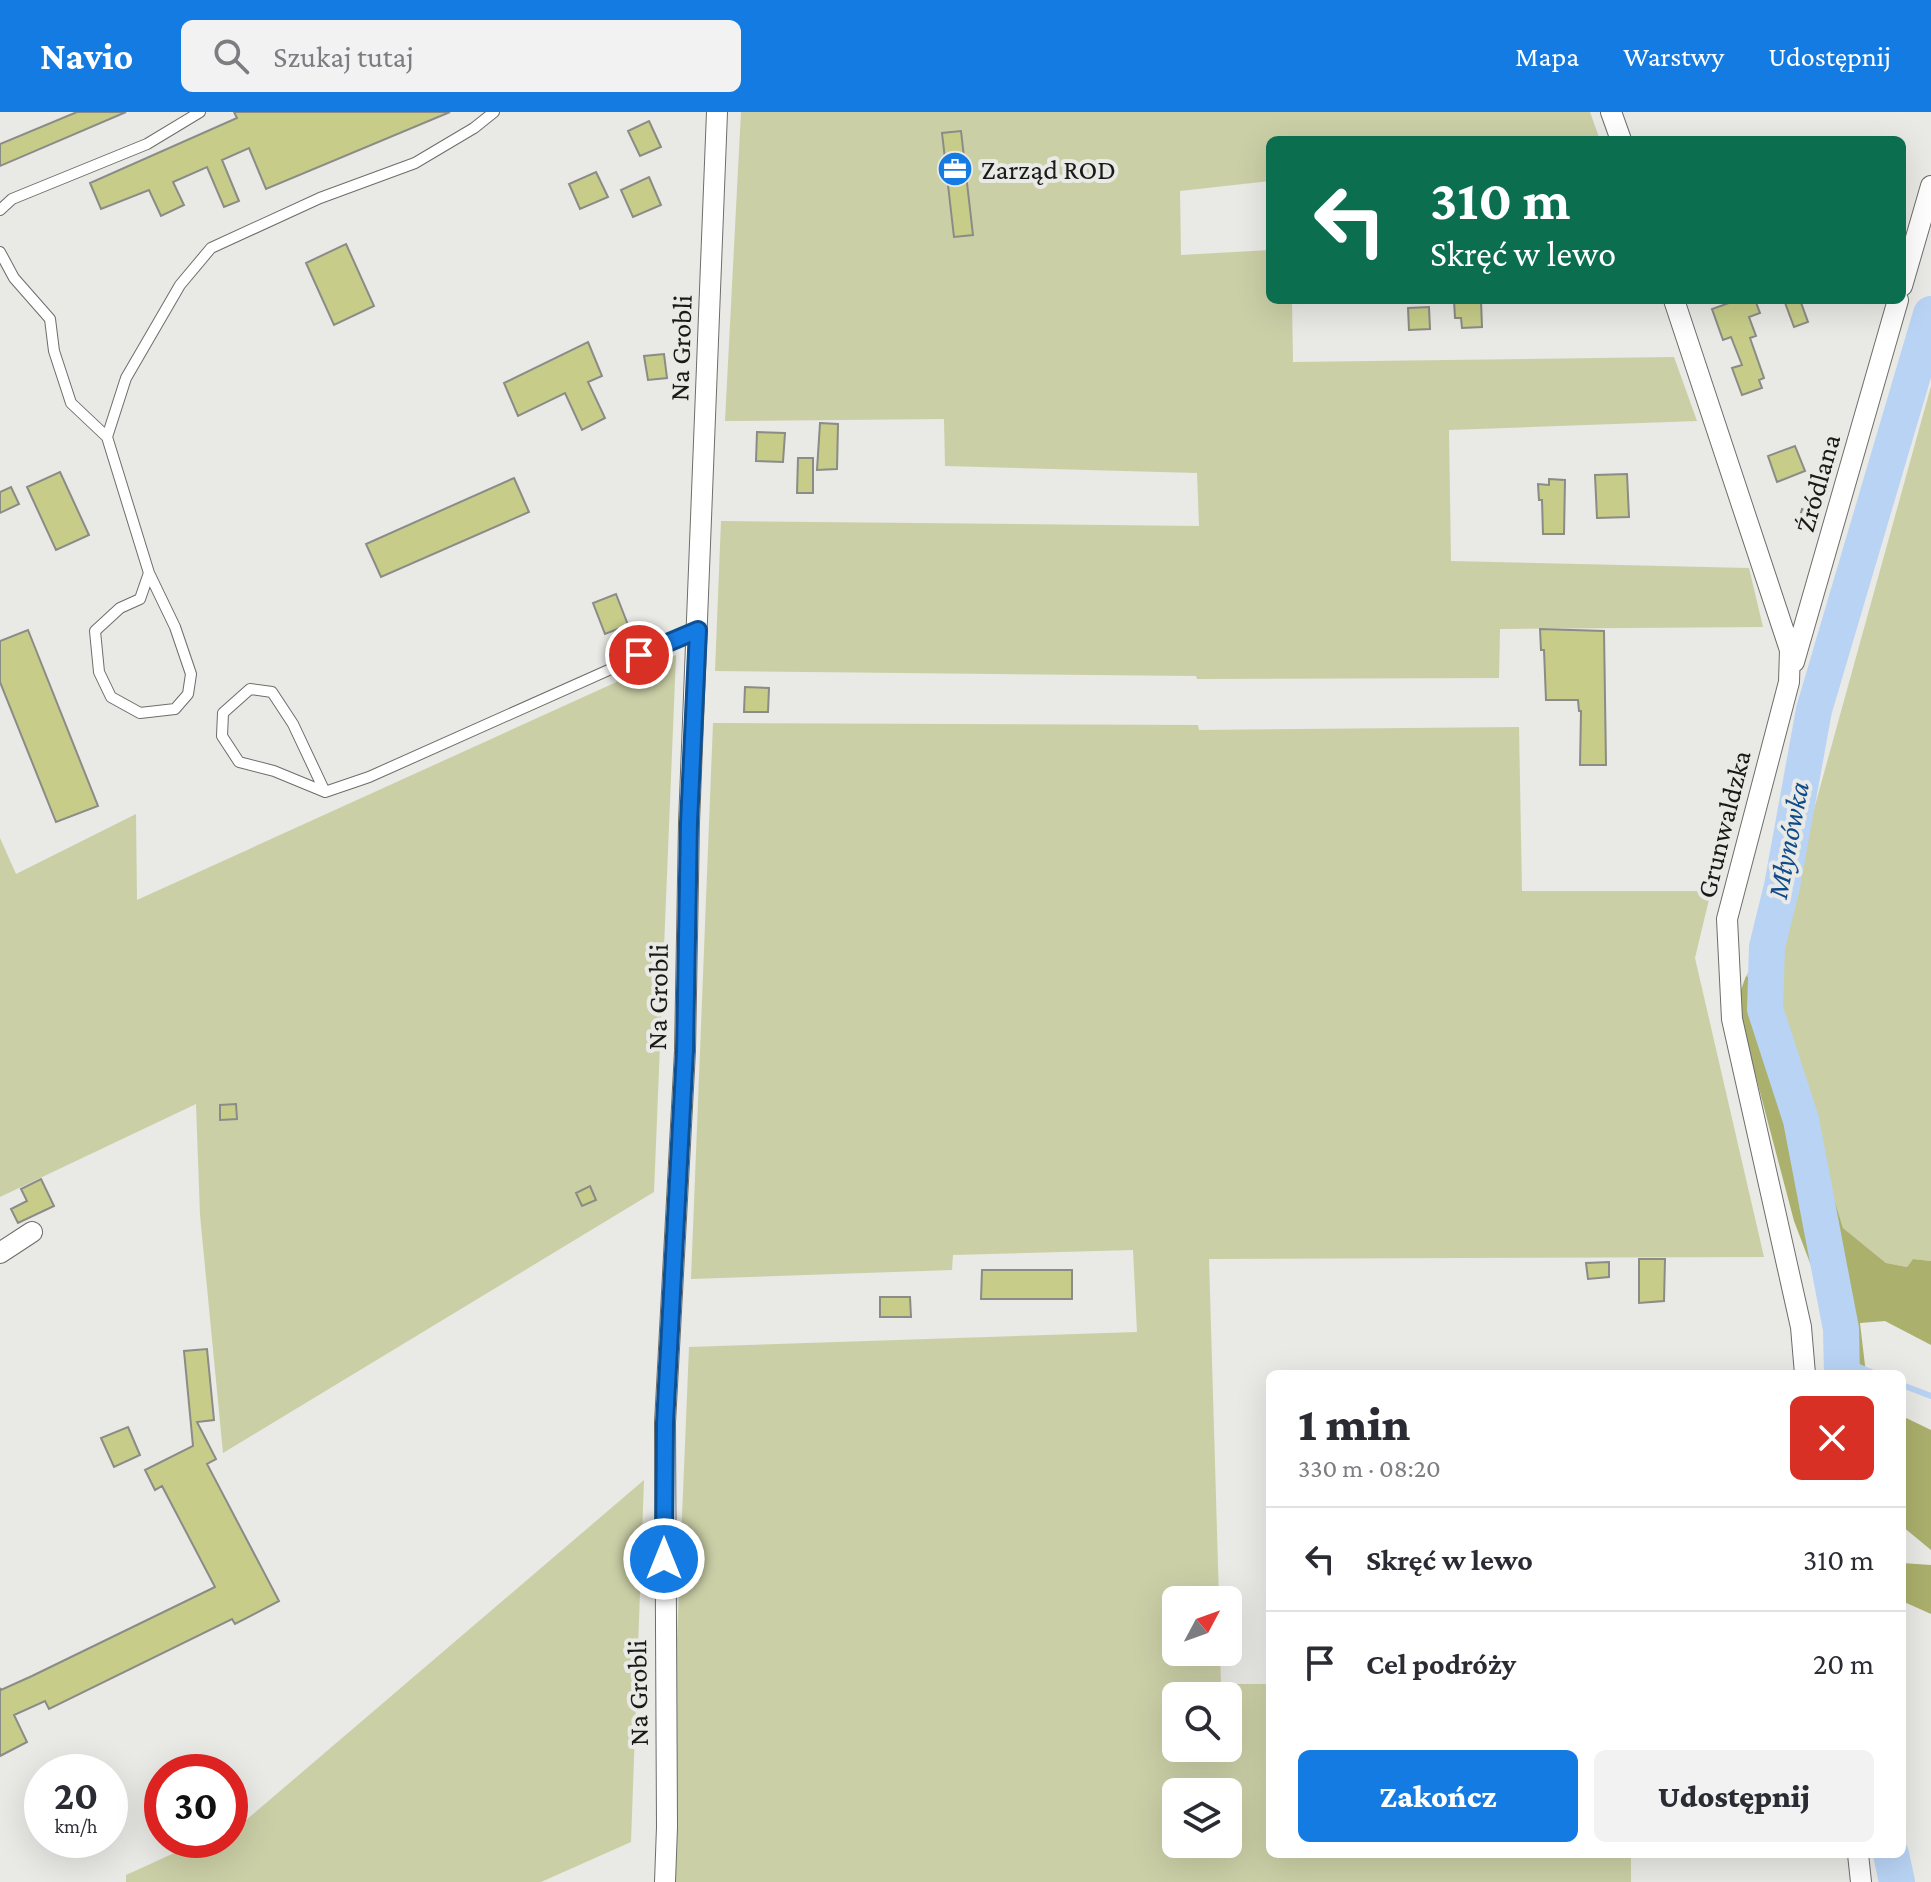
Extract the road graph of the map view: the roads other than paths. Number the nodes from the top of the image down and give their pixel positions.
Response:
1 (200, 112) edge
2 (494, 112) edge
3 (717, 112) edge
4 (1611, 112) edge
5 (1620, 136) edge
6 (1931, 186) edge
7 (0, 210) edge
8 (0, 252) edge
9 (1906, 272) edge
10 (1675, 304) edge
11 (1897, 304) edge
12 (107, 437) junction
13 (149, 573) junction
14 (698, 630) junction
15 (1789, 682) junction
16 (325, 792) junction
17 (32, 1232) dead end
18 (0, 1253) edge
19 (1805, 1370) edge
20 (1858, 1858) edge
21 (665, 1882) edge
22 (1861, 1882) edge

1 - 7 lane
2 - 12 lane
3 - 14 street, Na Grobli
4 - 5 street
6 - 9 street
8 - 12 lane
10 - 15 street, Grunwaldzka
11 - 15 street, Źródlana
12 - 13 lane
13 - 13 lane
14 - 16 lane
14 - 21 street, Na Grobli
15 - 19 street, Grunwaldzka
16 - 16 lane
17 - 18 street
20 - 22 street

